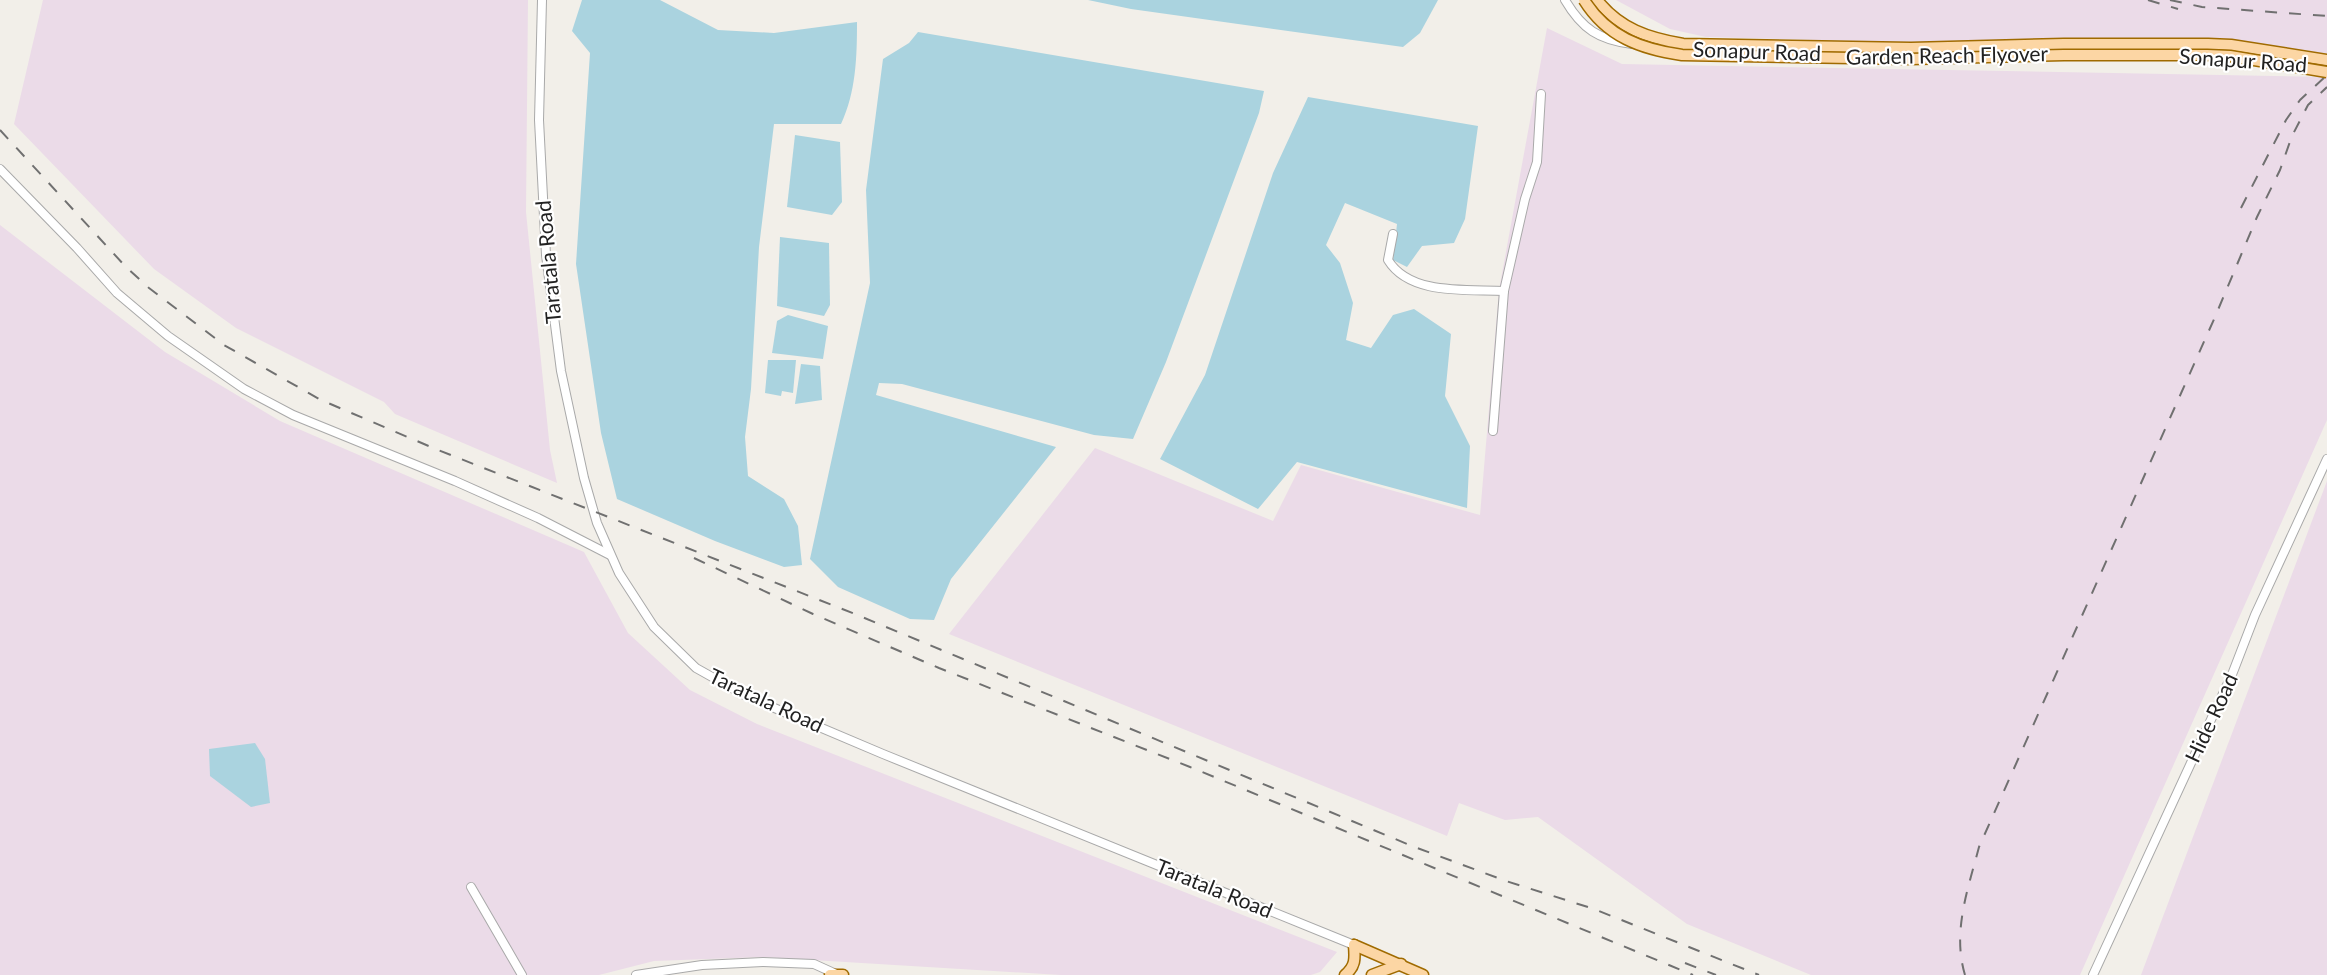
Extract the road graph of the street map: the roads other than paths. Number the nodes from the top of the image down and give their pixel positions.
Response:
1 (542, 0) edge
2 (1565, 0) edge
3 (1584, 0) edge
4 (1597, 0) edge
5 (2327, 60) edge
6 (2327, 69) edge
7 (1541, 94) dead end
8 (0, 169) edge
9 (1393, 234) dead end
10 (1504, 291) junction
11 (1493, 431) dead end
12 (2327, 460) edge
13 (609, 555) junction
14 (471, 887) dead end
15 (1354, 945) junction
16 (1401, 964) junction
17 (522, 975) edge
18 (636, 975) edge
19 (830, 975) edge
20 (838, 975) edge
21 (843, 975) edge
22 (1345, 975) edge
23 (1372, 975) edge
24 (1423, 975) edge
25 (2093, 975) edge

1 - 13 street, Taratala Road
2 - 6 street, Sonapur Road
3 - 6 main road, Garden Reach Flyover, bridge
4 - 5 main road, Garden Reach Flyover
7 - 10 street
8 - 13 street
9 - 10 street
10 - 11 street
12 - 25 street, Hide Road
13 - 15 street, Taratala Road
14 - 17 street
15 - 16 main road, Taratala Road
15 - 22 main road
16 - 23 main road
16 - 24 main road, Taratala Road
18 - 20 street
19 - 20 main road
20 - 21 main road

